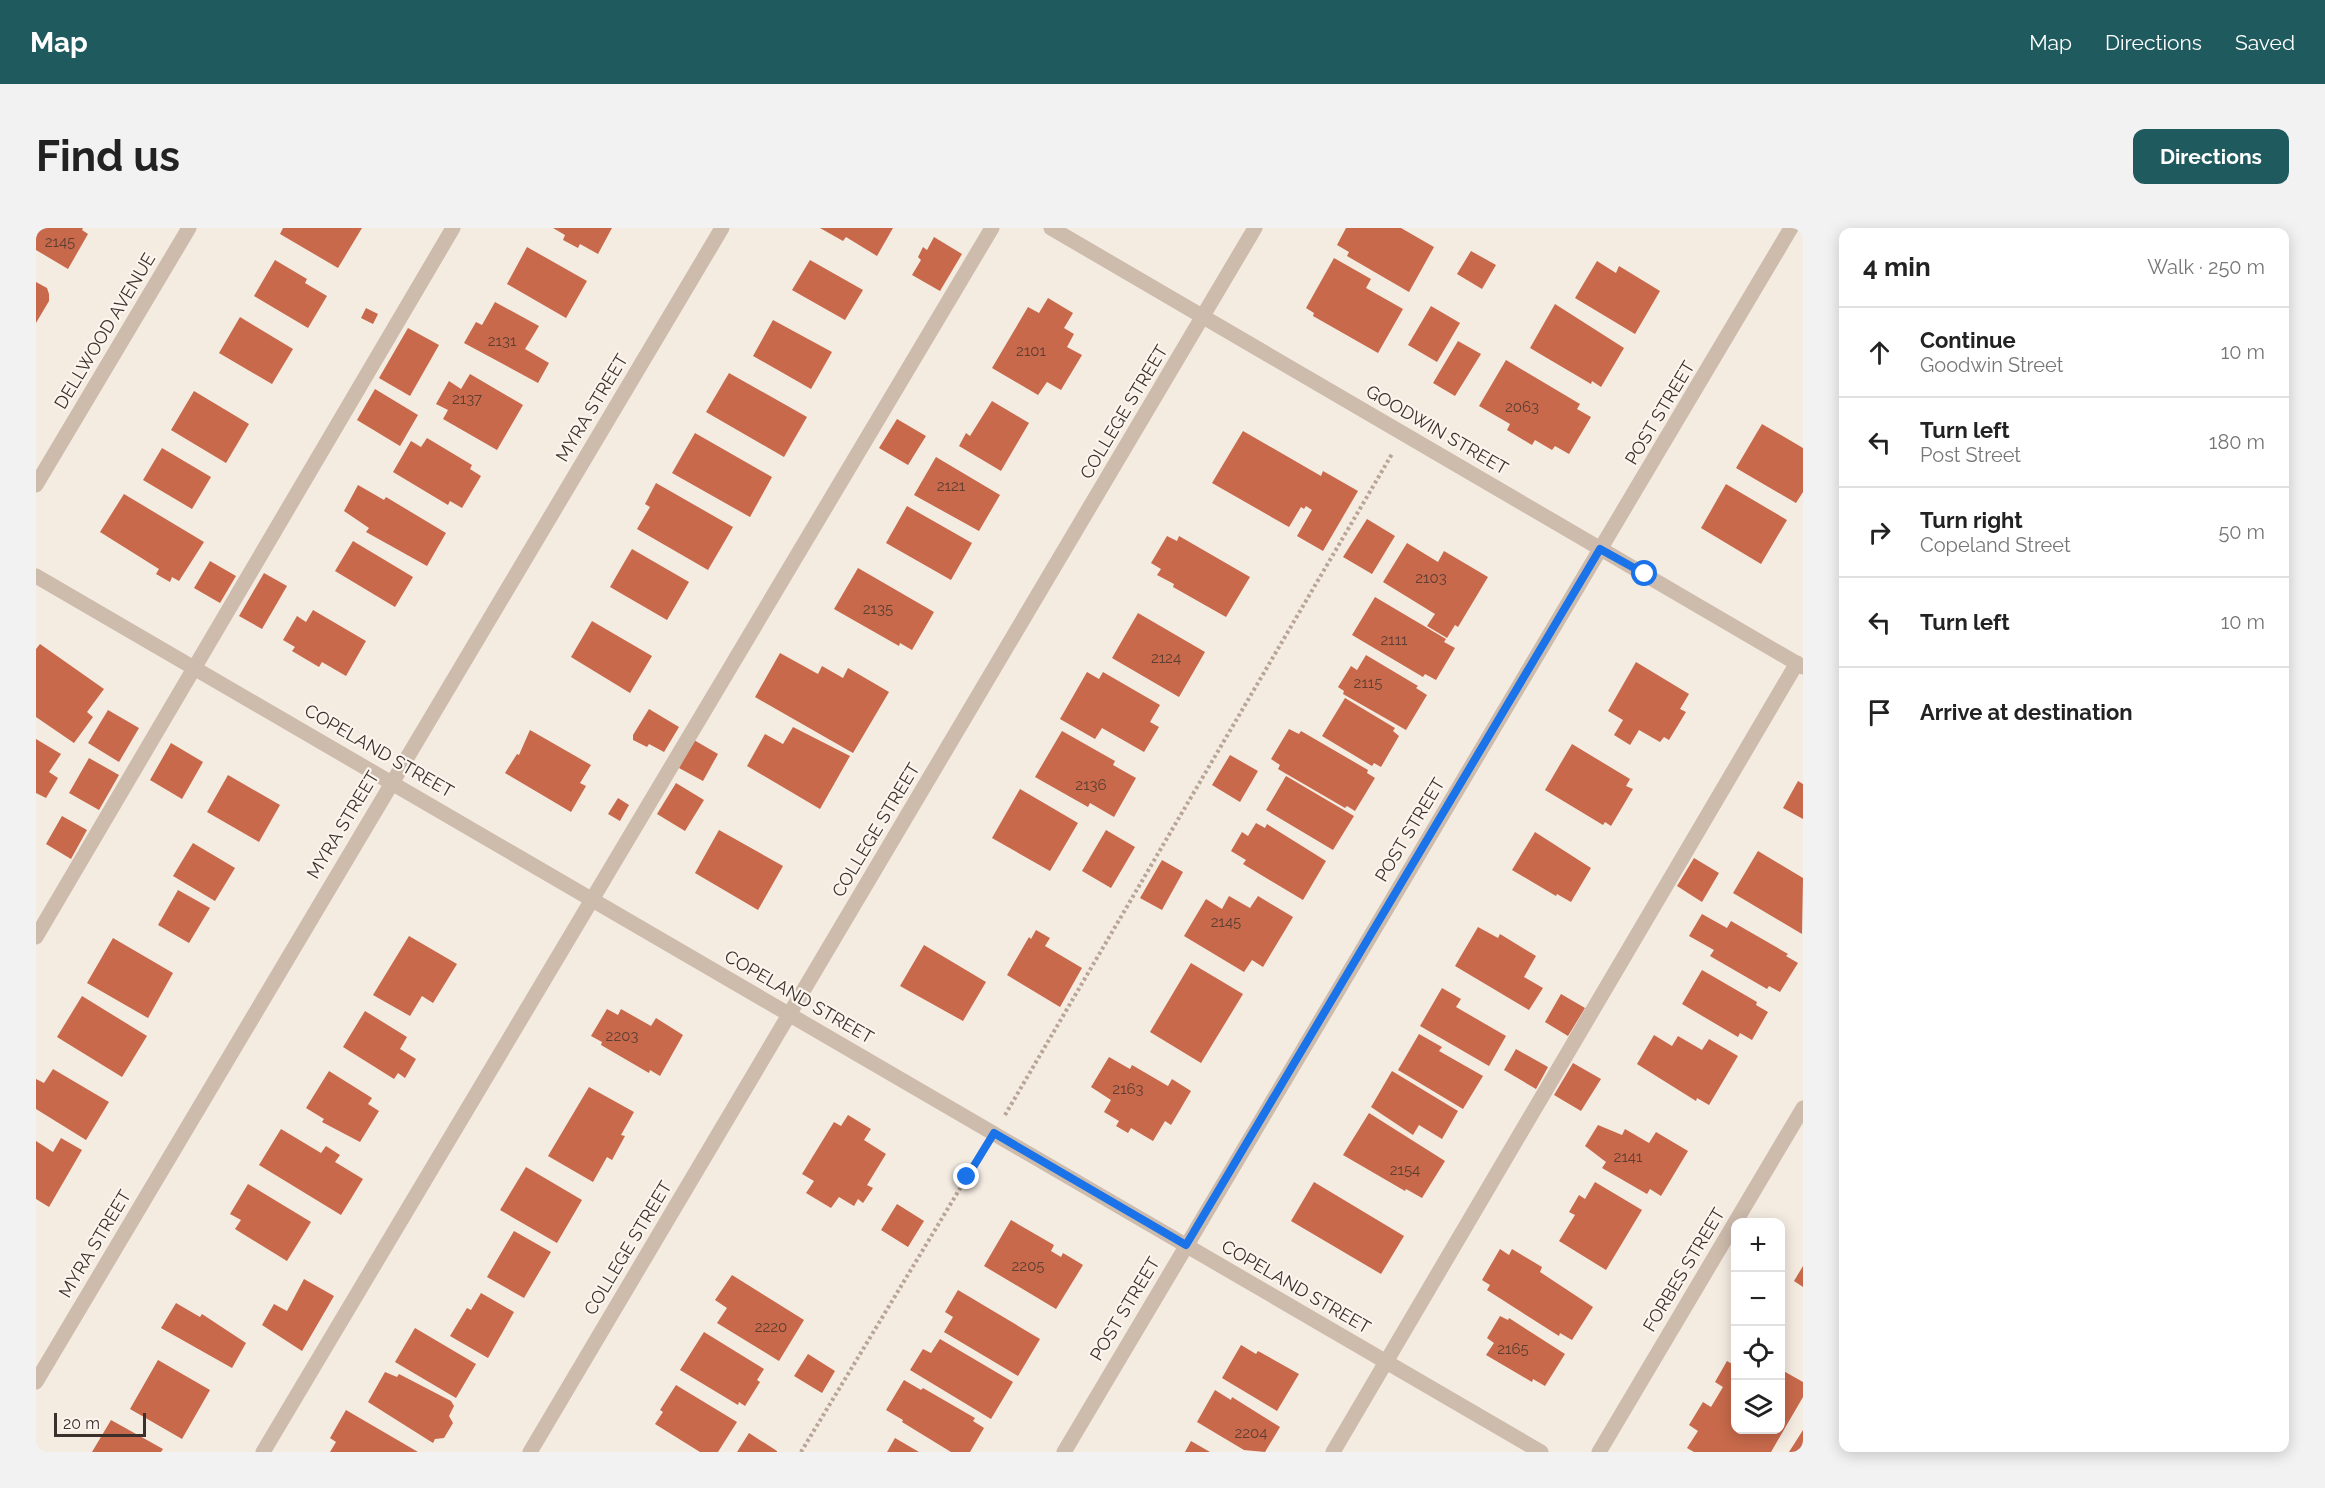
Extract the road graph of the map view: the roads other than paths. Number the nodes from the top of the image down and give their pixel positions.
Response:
1 (189, 228) edge
2 (453, 228) edge
3 (722, 228) edge
4 (992, 228) edge
5 (1051, 228) edge
6 (1255, 228) edge
7 (1791, 228) edge
8 (1203, 318) junction
9 (36, 485) edge
10 (1600, 549) junction
11 (36, 576) edge
12 (1800, 665) edge
13 (196, 668) junction
14 (392, 781) junction
15 (593, 899) junction
16 (36, 937) edge
17 (789, 1014) junction
18 (1803, 1108) edge
19 (1186, 1245) junction
20 (1387, 1362) junction
21 (36, 1382) edge
22 (263, 1452) edge
23 (530, 1452) edge
24 (1064, 1452) edge
25 (1333, 1452) edge
26 (1541, 1452) edge
27 (1599, 1452) edge

1 - 9 street, DELLWOOD AVENUE
2 - 13 street
3 - 14 street, MYRA STREET
4 - 15 street
5 - 8 street, GOODWIN STREET
6 - 8 street, COLLEGE STREET
7 - 10 street, POST STREET
8 - 10 street, GOODWIN STREET
8 - 17 street, COLLEGE STREET
10 - 12 street, GOODWIN STREET
10 - 19 street, POST STREET
11 - 13 street, COPELAND STREET
12 - 20 street
13 - 14 street, COPELAND STREET
13 - 16 street
14 - 15 street, COPELAND STREET
14 - 21 street, MYRA STREET
15 - 17 street, COPELAND STREET
15 - 22 street
17 - 19 street, COPELAND STREET
17 - 23 street, COLLEGE STREET
18 - 27 street, FORBES STREET
19 - 20 street, COPELAND STREET
19 - 24 street, POST STREET
20 - 25 street
20 - 26 street, COPELAND STREET

